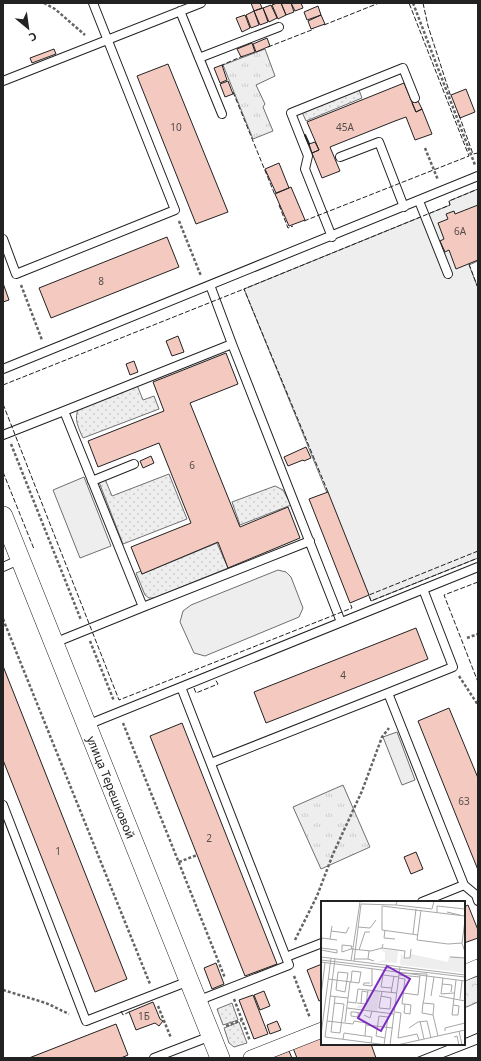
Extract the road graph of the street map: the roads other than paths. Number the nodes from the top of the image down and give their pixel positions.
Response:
1 (93, 3) edge
2 (201, 3) edge
3 (180, 11) junction
4 (279, 27) dead end
5 (108, 40) junction
6 (199, 58) junction
7 (3, 81) edge
8 (415, 98) dead end
9 (222, 114) dead end
10 (340, 157) dead end
11 (478, 176) edge
12 (419, 201) junction
13 (404, 207) junction
14 (332, 237) junction
15 (3, 239) edge
16 (448, 274) dead end
17 (208, 286) junction
18 (232, 344) junction
19 (3, 369) edge
20 (64, 411) junction
21 (5, 435) edge
22 (134, 464) dead end
23 (92, 480) junction
24 (3, 516) edge
25 (310, 541) junction
26 (20, 560) junction
27 (3, 567) edge
28 (478, 567) edge
29 (423, 589) junction
30 (143, 607) junction
31 (341, 622) junction
32 (54, 643) junction
33 (181, 687) junction
34 (388, 693) junction
35 (87, 725) junction
36 (211, 762) junction
37 (3, 805) edge
38 (464, 885) junction
39 (424, 901) edge
40 (478, 901) edge
41 (321, 943) edge
42 (288, 961) junction
43 (478, 967) edge
44 (465, 972) edge
45 (189, 981) junction
46 (197, 1001) junction
47 (317, 1026) edge
48 (217, 1031) junction
49 (252, 1052) edge
50 (154, 1058) edge
51 (220, 1058) edge

1 - 5 lane
2 - 3 lane
3 - 5 lane
3 - 6 lane
4 - 6 lane
5 - 7 lane
5 - 15 lane
6 - 9 lane
8 - 14 lane
10 - 13 lane
11 - 12 lane
12 - 13 lane
12 - 16 lane
13 - 14 lane
14 - 17 lane
17 - 18 lane
17 - 19 lane
18 - 20 lane
18 - 25 lane
20 - 21 lane
20 - 23 lane
22 - 23 lane
23 - 30 lane
24 - 26 street, улица Терешковой
25 - 30 lane
25 - 31 lane
26 - 27 lane
26 - 32 street, улица Терешковой
28 - 29 lane
29 - 31 lane
29 - 34 lane
30 - 32 lane
31 - 33 lane
32 - 35 street, улица Терешковой
33 - 35 lane
33 - 36 lane
34 - 36 lane
34 - 38 lane
35 - 45 street, улица Терешковой
36 - 42 lane
37 - 45 lane
38 - 39 lane
38 - 40 lane
41 - 42 lane
42 - 46 lane
43 - 44 street
45 - 46 street, улица Терешковой
46 - 48 street, улица Терешковой
47 - 49 street
48 - 50 lane
48 - 51 street, улица Терешковой

